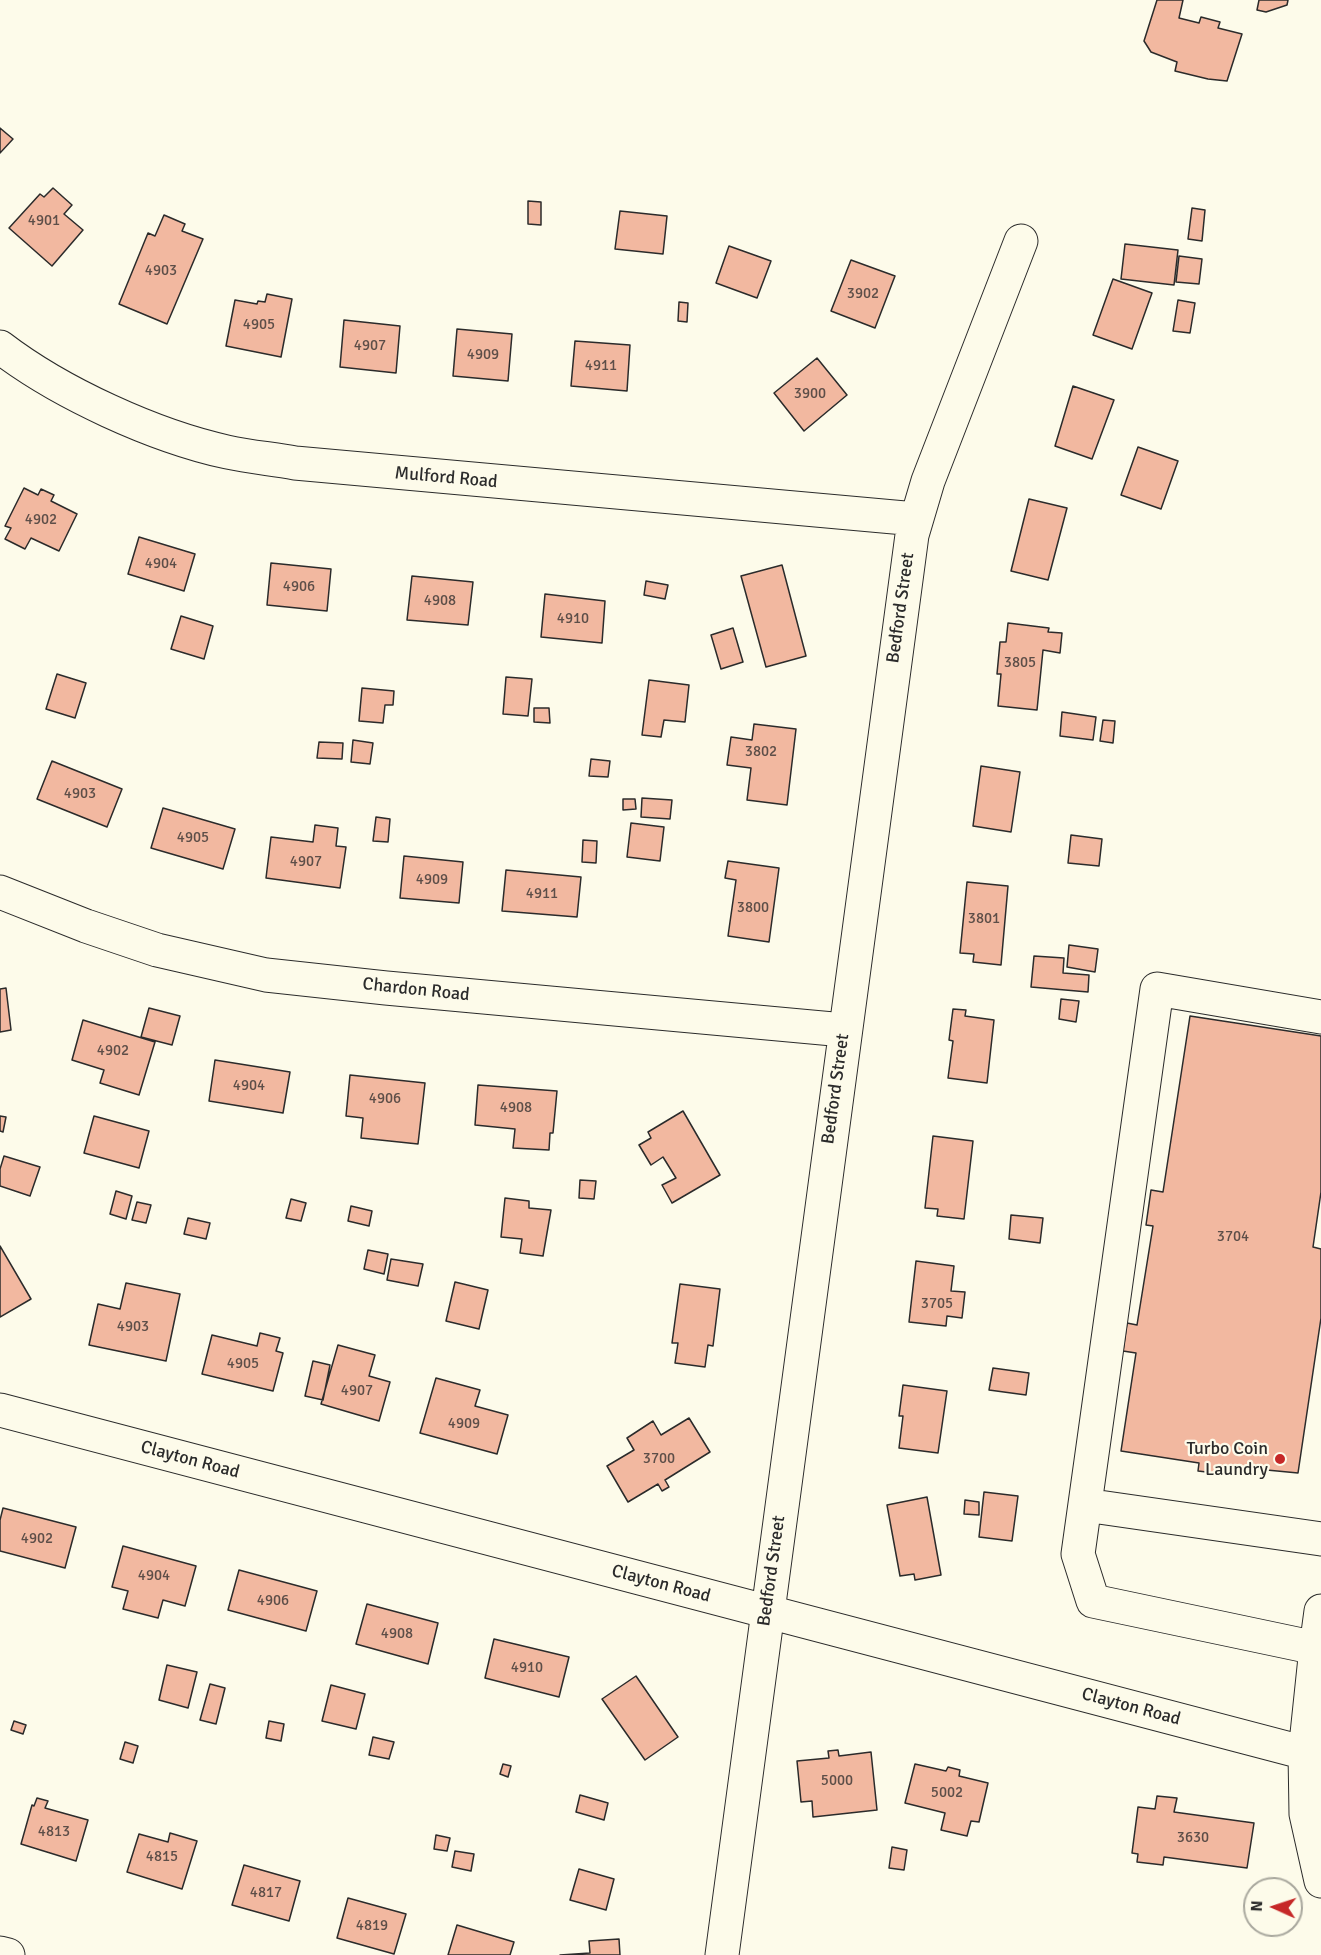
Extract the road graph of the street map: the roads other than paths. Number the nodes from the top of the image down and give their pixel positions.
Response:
1 (1021, 241) dead end
2 (0, 347) edge
3 (916, 519) junction
4 (0, 892) edge
5 (1321, 1017) edge
6 (844, 1029) junction
7 (0, 1410) edge
8 (1084, 1505) junction
9 (1321, 1539) edge
10 (1321, 1611) edge
11 (766, 1612) junction
12 (1318, 1648) edge
13 (1313, 1755) edge
14 (1321, 1881) edge
15 (0, 1953) edge
16 (8, 1955) edge
17 (722, 1955) edge

1 - 3 street, Bedford Street
2 - 3 street, Mulford Road
3 - 6 street, Bedford Street
4 - 6 street, Chardon Road
5 - 8 street
6 - 11 street, Bedford Street
7 - 11 street, Clayton Road
8 - 9 street
8 - 12 street
10 - 12 street
11 - 13 street, Clayton Road
11 - 17 street, Bedford Street
12 - 13 street
13 - 14 street
15 - 16 street

